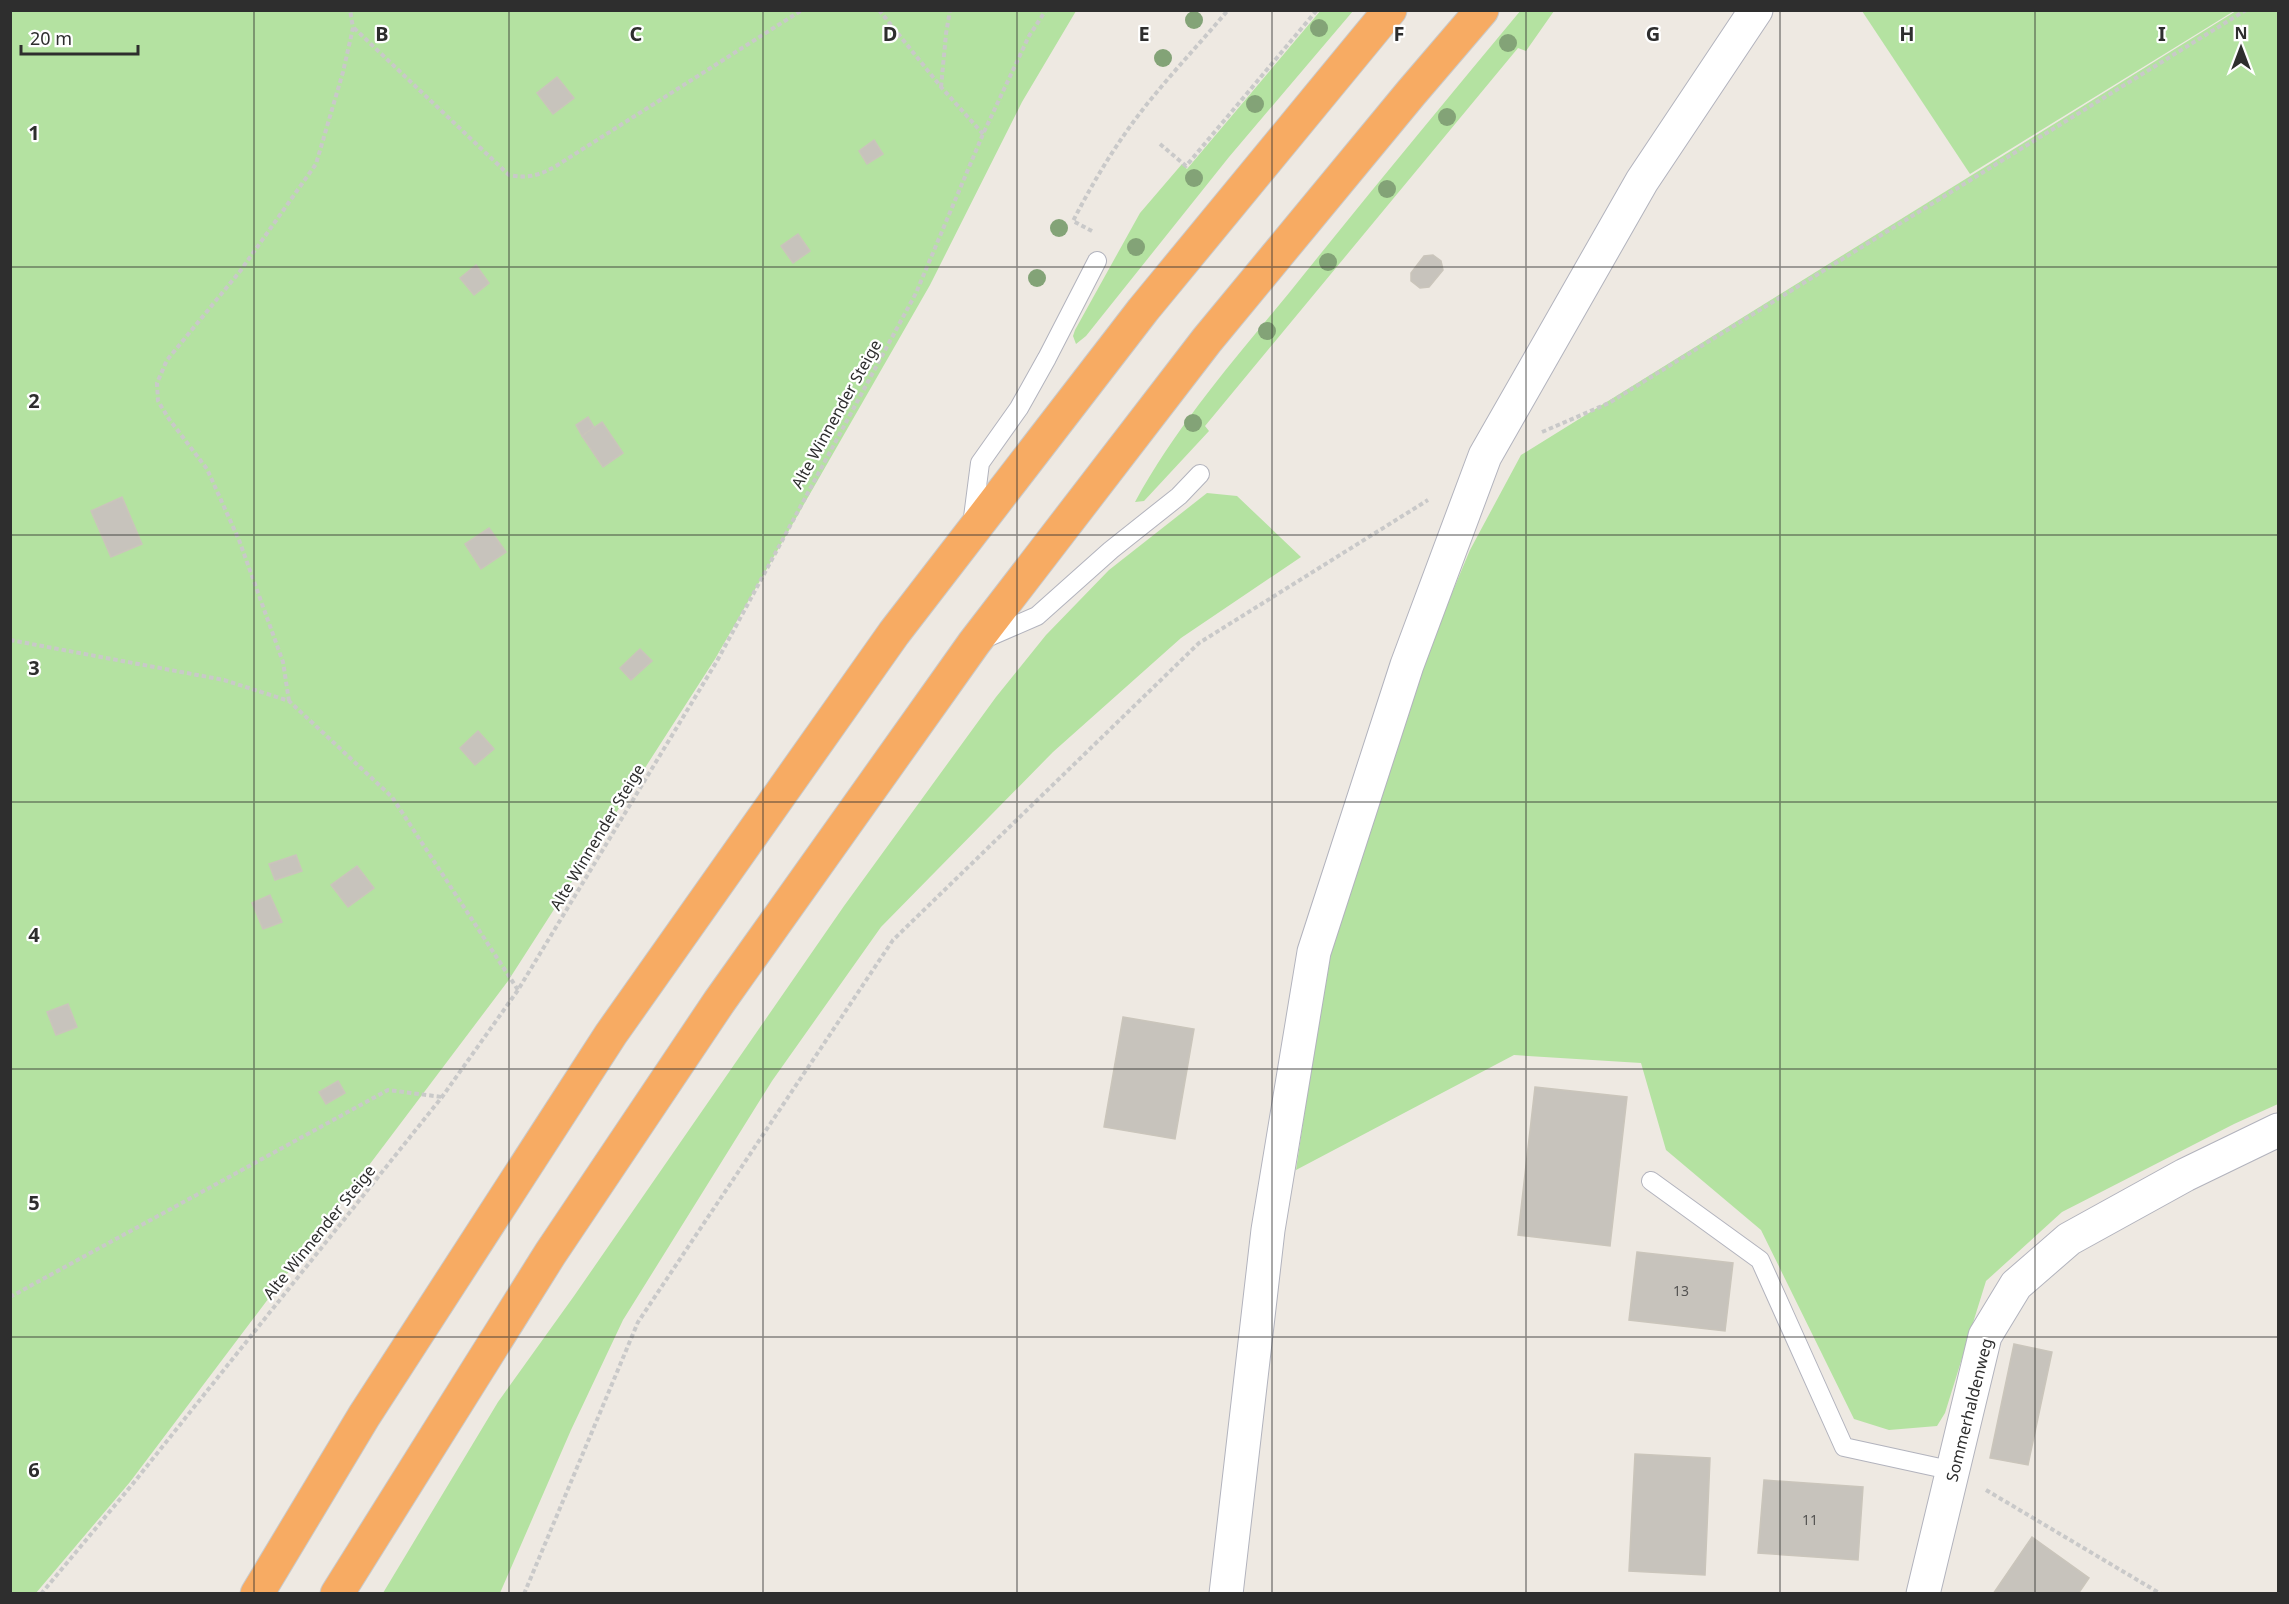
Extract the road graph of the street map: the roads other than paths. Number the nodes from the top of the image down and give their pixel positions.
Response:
1 (1390, 10) edge
2 (1482, 10) edge
3 (1756, 10) edge
4 (1097, 261) dead end
5 (1200, 474) dead end
6 (971, 532) junction
7 (974, 643) junction
8 (2278, 1130) edge
9 (1651, 1181) dead end
10 (1954, 1471) junction
11 (257, 1593) edge
12 (337, 1593) edge
13 (1226, 1593) edge
14 (1923, 1593) edge

1 - 6 highway
2 - 7 highway
3 - 13 street
4 - 6 lane
5 - 7 lane
6 - 11 highway
7 - 12 highway
8 - 10 street, Sommerhaldenweg
9 - 10 lane
10 - 14 street, Sommerhaldenweg

